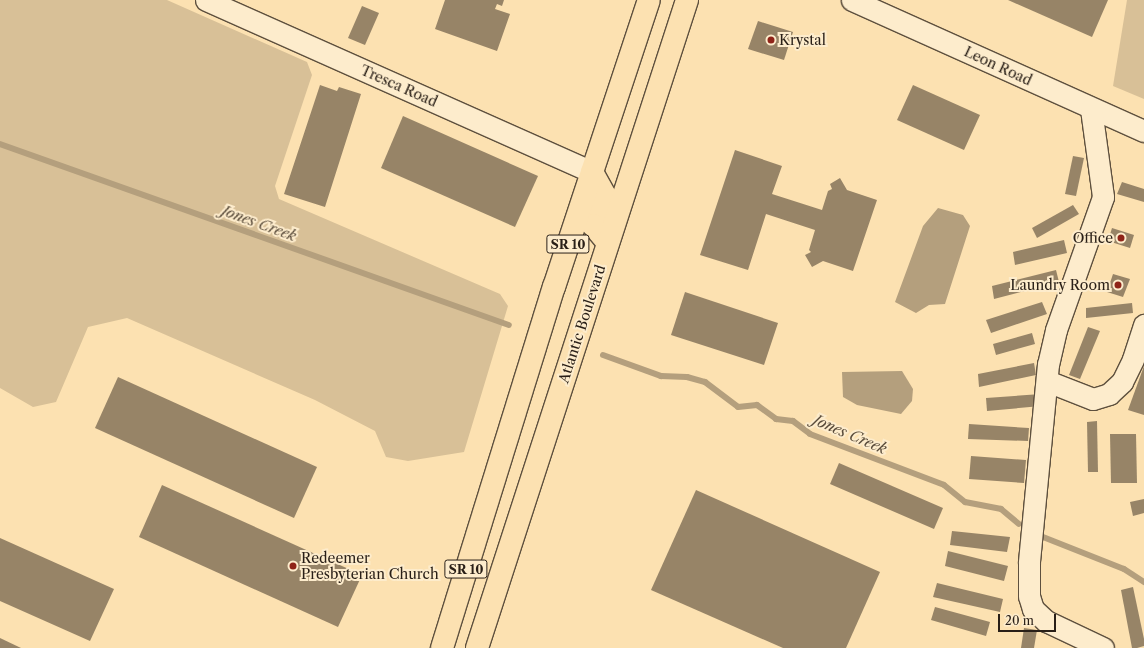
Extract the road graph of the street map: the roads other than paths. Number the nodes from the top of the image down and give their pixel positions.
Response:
1 (206, 0) edge
2 (649, 0) edge
3 (688, 0) edge
4 (852, 0) edge
5 (1091, 109) junction
6 (1144, 131) edge
7 (592, 172) junction
8 (608, 243) junction
9 (1144, 325) edge
10 (1047, 381) junction
11 (442, 648) edge
12 (477, 648) edge
13 (1103, 648) edge

1 - 7 street, Tresca Road
2 - 7 highway, SR 10
3 - 8 highway, Atlantic Boulevard / SR 10
4 - 5 street, Leon Road
5 - 6 street, Leon Road
5 - 10 street
7 - 8 highway
7 - 11 highway, SR 10
8 - 12 highway, Atlantic Boulevard / SR 10
9 - 10 street
10 - 13 street

